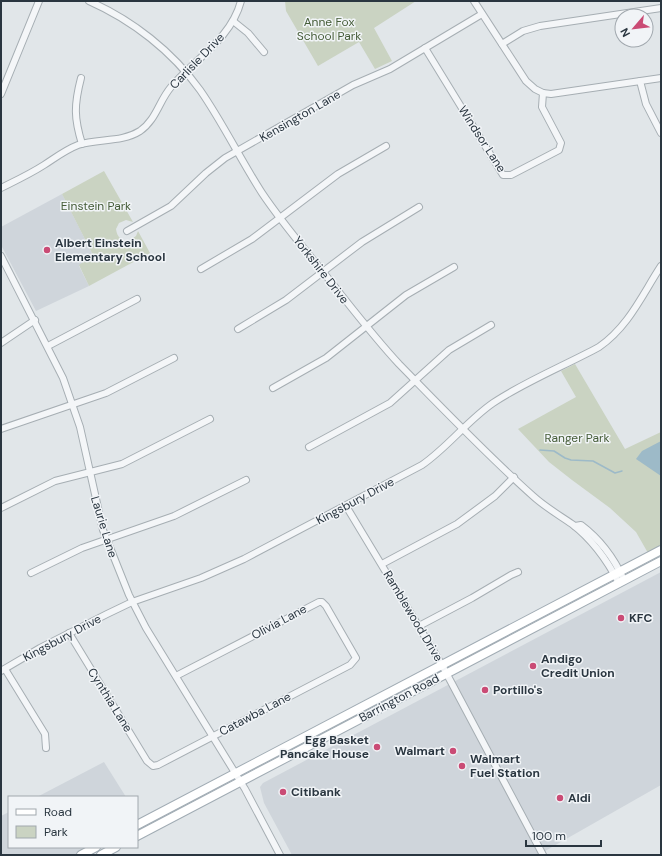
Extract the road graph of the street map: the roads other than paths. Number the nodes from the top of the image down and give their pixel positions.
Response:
1 (39, 1) edge
2 (89, 1) edge
3 (242, 1) edge
4 (474, 1) edge
5 (661, 8) edge
6 (482, 14) junction
7 (233, 21) junction
8 (502, 44) junction
9 (425, 48) junction
10 (264, 52) dead end
11 (186, 73) junction
12 (82, 78) dead end
13 (661, 78) edge
14 (640, 81) junction
15 (542, 93) junction
16 (1, 94) edge
17 (661, 133) edge
18 (82, 144) junction
19 (386, 146) dead end
20 (236, 151) junction
21 (1, 188) edge
22 (419, 207) dead end
23 (280, 218) junction
24 (126, 231) dead end
25 (1, 256) edge
26 (3, 265) edge
27 (661, 266) edge
28 (454, 267) dead end
29 (201, 269) dead end
30 (323, 272) junction
31 (137, 299) dead end
32 (35, 320) junction
33 (491, 325) dead end
34 (367, 327) junction
35 (238, 329) dead end
36 (1, 343) edge
37 (48, 346) junction
38 (174, 358) dead end
39 (415, 380) junction
40 (273, 388) dead end
41 (73, 405) junction
42 (210, 419) dead end
43 (464, 428) junction
44 (1, 429) edge
45 (309, 447) dead end
46 (89, 473) junction
47 (514, 477) junction
48 (246, 480) dead end
49 (346, 506) junction
50 (1, 508) edge
51 (106, 540) junction
52 (661, 550) edge
53 (661, 561) edge
54 (382, 564) junction
55 (518, 572) dead end
56 (31, 573) dead end
57 (617, 573) junction
58 (622, 582) junction
59 (132, 602) junction
60 (419, 626) junction
61 (69, 633) junction
62 (355, 660) joint
63 (442, 665) junction
64 (3, 670) edge
65 (447, 673) junction
66 (176, 676) junction
67 (213, 736) junction
68 (46, 748) dead end
69 (152, 766) joint
70 (236, 773) junction
71 (241, 782) junction
72 (138, 824) edge
73 (138, 835) edge
74 (94, 848) edge
75 (112, 851) edge
76 (81, 855) edge
77 (101, 855) edge
78 (280, 855) edge
79 (543, 855) edge

1 - 16 street
2 - 11 street, Yorkshire Drive
3 - 7 street, Carlisle Drive
4 - 6 street
5 - 8 street
6 - 8 street
6 - 9 street, Kensington Lane
7 - 10 street
7 - 11 street, Carlisle Drive
8 - 15 street
9 - 15 street, Windsor Lane
9 - 20 street, Kensington Lane
11 - 18 street, Carlisle Drive
11 - 20 street, Yorkshire Drive
12 - 18 street
13 - 14 street
14 - 15 street
14 - 17 street
18 - 21 street, Carlisle Drive
19 - 23 street
20 - 23 street, Yorkshire Drive
20 - 24 street, Kensington Lane
22 - 30 street
23 - 29 street
23 - 30 street, Yorkshire Drive
25 - 26 street, Laurie Lane
26 - 32 street, Laurie Lane
27 - 43 street, Kingsbury Drive
28 - 34 street
30 - 34 street, Yorkshire Drive
30 - 35 street
31 - 37 street
32 - 36 street
32 - 37 street, Laurie Lane
33 - 39 street
34 - 39 street, Yorkshire Drive
34 - 40 street
37 - 41 street, Laurie Lane
38 - 41 street
39 - 43 street, Yorkshire Drive
39 - 45 street
41 - 44 street
41 - 46 street, Laurie Lane
42 - 46 street
43 - 47 street, Yorkshire Drive
43 - 49 street, Kingsbury Drive
46 - 50 street
46 - 51 street, Laurie Lane
47 - 54 street
47 - 57 street, Yorkshire Drive
48 - 51 street
49 - 54 street, Ramblewood Drive
49 - 59 street, Kingsbury Drive
51 - 56 street
51 - 59 street, Laurie Lane
52 - 57 main road, Barrington Road
53 - 58 main road, Barrington Road
54 - 60 street, Ramblewood Drive
55 - 60 street
57 - 58 street, Yorkshire Drive
57 - 63 main road, Barrington Road
58 - 65 main road, Barrington Road
59 - 61 street, Kingsbury Drive
59 - 66 street, Laurie Lane
60 - 63 street, Ramblewood Drive
61 - 64 street, Kingsbury Drive
61 - 69 street, Cynthia Lane
62 - 66 street, Olivia Lane
62 - 67 street, Catawba Lane
63 - 65 street, Ramblewood Drive
63 - 70 main road, Barrington Road
64 - 68 street
65 - 71 main road, Barrington Road
65 - 79 street, Ramblewood Drive
66 - 67 street, Laurie Lane
67 - 69 street, Catawba Lane
67 - 70 street, Laurie Lane
70 - 71 street, Laurie Lane
70 - 72 main road, Barrington Road
71 - 73 main road, Barrington Road
71 - 78 street, Laurie Lane
74 - 76 main road
75 - 77 main road

